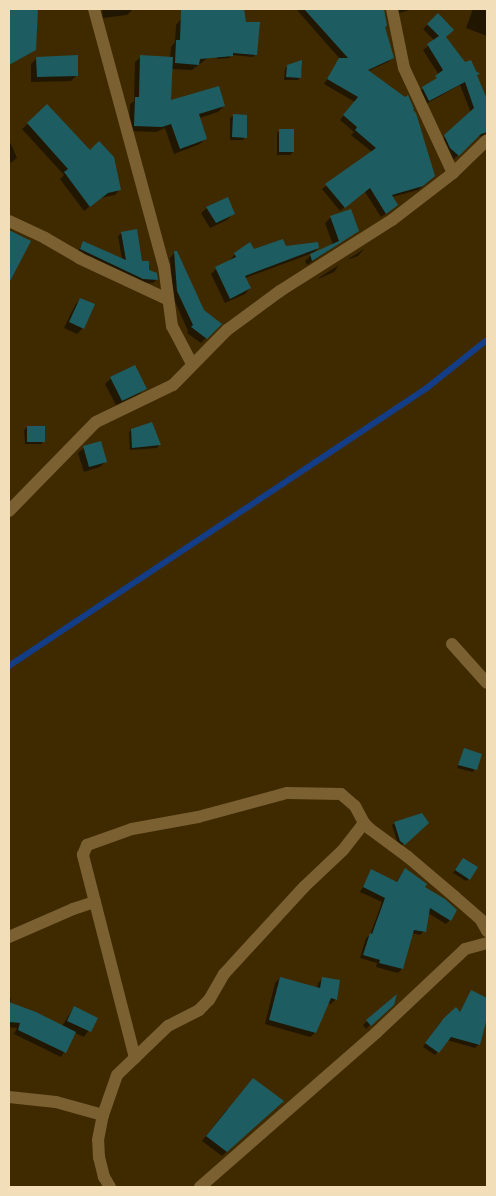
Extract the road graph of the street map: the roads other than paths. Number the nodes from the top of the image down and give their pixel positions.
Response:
1 (94, 9) edge
2 (392, 9) edge
3 (487, 140) edge
4 (453, 173) junction
5 (9, 221) edge
6 (167, 299) junction
7 (192, 364) junction
8 (9, 511) edge
9 (452, 644) dead end
10 (487, 683) edge
11 (364, 823) junction
12 (95, 902) junction
13 (487, 931) edge
14 (9, 936) edge
15 (487, 943) edge
16 (134, 1058) junction
17 (9, 1097) edge
18 (103, 1115) junction
19 (110, 1187) edge
20 (200, 1187) edge

1 - 6 street
2 - 4 street
3 - 4 street
4 - 7 street
5 - 6 street
6 - 7 street
7 - 8 street
9 - 10 street
11 - 12 street
11 - 13 street
11 - 16 street
12 - 14 street
12 - 16 street
15 - 20 street
16 - 18 street
17 - 18 street
18 - 19 street

